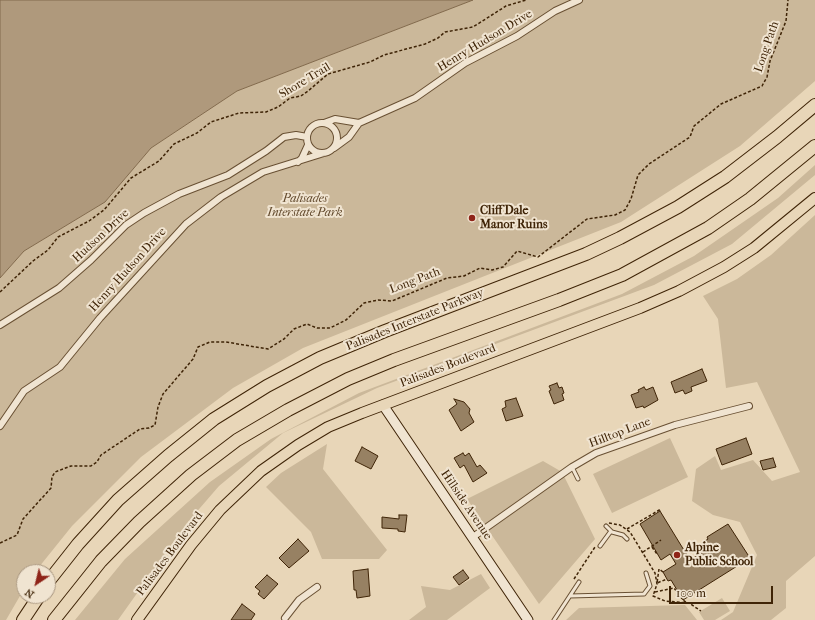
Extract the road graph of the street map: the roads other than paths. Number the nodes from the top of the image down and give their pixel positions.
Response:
1 (579, 0) edge
2 (815, 105) edge
3 (324, 123) junction
4 (359, 123) junction
5 (307, 137) junction
6 (308, 145) junction
7 (815, 146) edge
8 (334, 148) junction
9 (324, 153) junction
10 (298, 162) junction
11 (815, 198) edge
12 (0, 325) edge
13 (383, 405) junction
14 (749, 406) dead end
15 (0, 426) edge
16 (572, 467) junction
17 (578, 479) dead end
18 (606, 526) road end
19 (611, 531) junction
20 (473, 537) junction
21 (627, 539) dead end
22 (600, 546) dead end
23 (56, 572) edge
24 (646, 573) dead end
25 (579, 582) dead end
26 (317, 587) dead end
27 (570, 596) junction
28 (34, 604) edge
29 (286, 619) edge
30 (23, 620) edge
31 (54, 620) edge
32 (137, 620) edge
33 (528, 620) edge
34 (554, 620) edge

1 - 4 street, Henry Hudson Drive
2 - 23 highway, Palisades Interstate Parkway
3 - 4 street
3 - 5 street
3 - 8 street
4 - 8 street, Henry Hudson Drive
5 - 6 street
5 - 12 street, Hudson Drive
6 - 9 street
6 - 10 street
7 - 31 highway
8 - 9 street, Henry Hudson Drive
9 - 10 street, Henry Hudson Drive
10 - 15 street, Henry Hudson Drive
11 - 13 main road, Palisades Boulevard
13 - 20 main road, Hillside Avenue
13 - 32 main road, Palisades Boulevard
14 - 16 street, Hilltop Lane
16 - 17 lane
16 - 20 street, Hilltop Lane
18 - 19 lane
19 - 21 lane
19 - 22 lane
20 - 33 main road, Hillside Avenue
24 - 27 lane
25 - 27 lane
26 - 29 street
27 - 34 lane
28 - 30 highway

